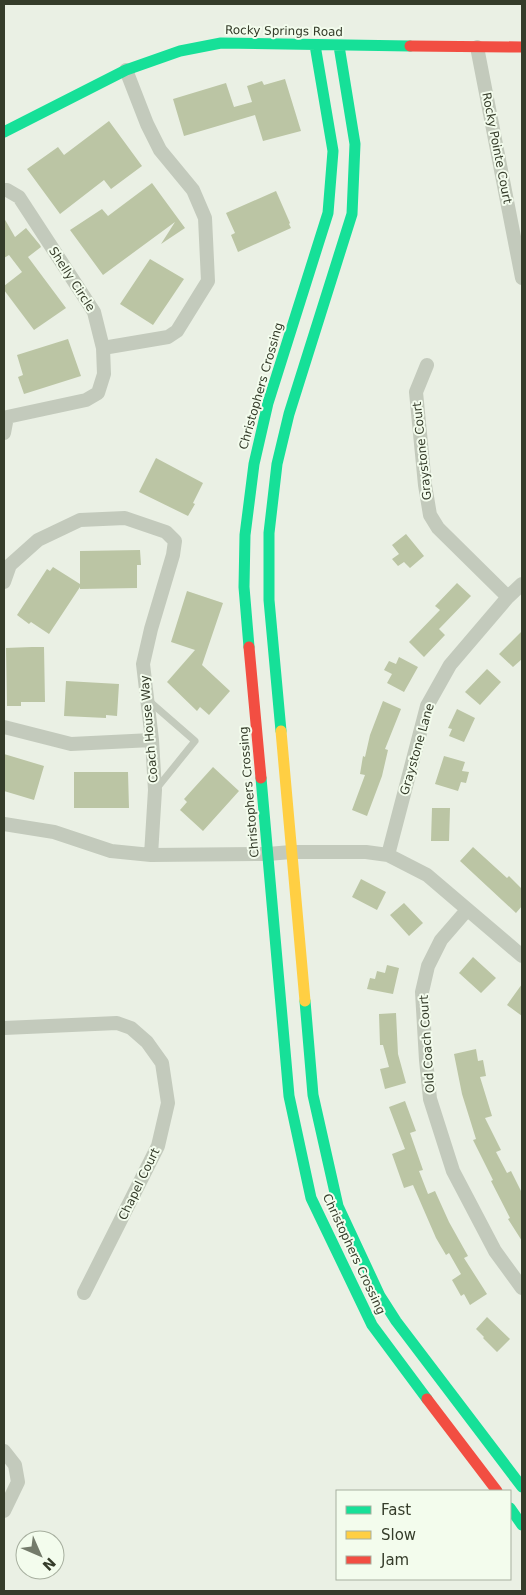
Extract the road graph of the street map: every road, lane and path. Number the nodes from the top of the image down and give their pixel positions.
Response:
1 (315, 44) junction
2 (339, 46) junction
3 (477, 47) junction
4 (522, 47) edge
5 (126, 70) junction
6 (4, 132) edge
7 (4, 190) edge
8 (522, 278) edge
9 (103, 348) junction
10 (427, 364) dead end
11 (5, 416) edge
12 (4, 433) edge
13 (7, 567) edge
14 (4, 582) edge
15 (522, 584) edge
16 (508, 597) junction
17 (148, 699) junction
18 (4, 727) edge
19 (152, 740) junction
20 (155, 790) junction
21 (4, 824) edge
22 (291, 852) junction
23 (268, 854) junction
24 (151, 855) junction
25 (388, 855) junction
26 (466, 910) junction
27 (522, 956) edge
28 (4, 1028) edge
29 (522, 1288) edge
30 (84, 1293) dead end
31 (4, 1451) edge
32 (522, 1487) edge
33 (496, 1490) edge
34 (511, 1509) edge
35 (4, 1511) edge
36 (522, 1525) edge

1 - 2 street, Rocky Springs Road
1 - 5 street, Rocky Springs Road
1 - 23 street, Christophers Crossing
2 - 3 street, Rocky Springs Road
2 - 22 street, Christophers Crossing
3 - 4 street, Rocky Springs Road
3 - 8 street, Rocky Pointe Court
5 - 6 street, Rocky Springs Road
5 - 9 street
7 - 9 street, Shelly Circle
9 - 11 street, Shelly Circle
10 - 16 street, Graystone Court
11 - 12 street, Shelly Circle
13 - 14 street, Coach House Way
13 - 17 street, Coach House Way
15 - 16 street, Graystone Lane
16 - 25 street, Graystone Lane
17 - 19 street, Coach House Way
17 - 20 lane
18 - 19 street
19 - 20 street, Coach House Way
20 - 24 street, Coach House Way
21 - 24 street
22 - 23 street
22 - 25 street
22 - 32 street, Christophers Crossing
23 - 24 street
23 - 33 street, Christophers Crossing
25 - 26 street
26 - 27 street
26 - 29 street, Old Coach Court
28 - 30 street, Chapel Court
31 - 35 street
34 - 36 street

